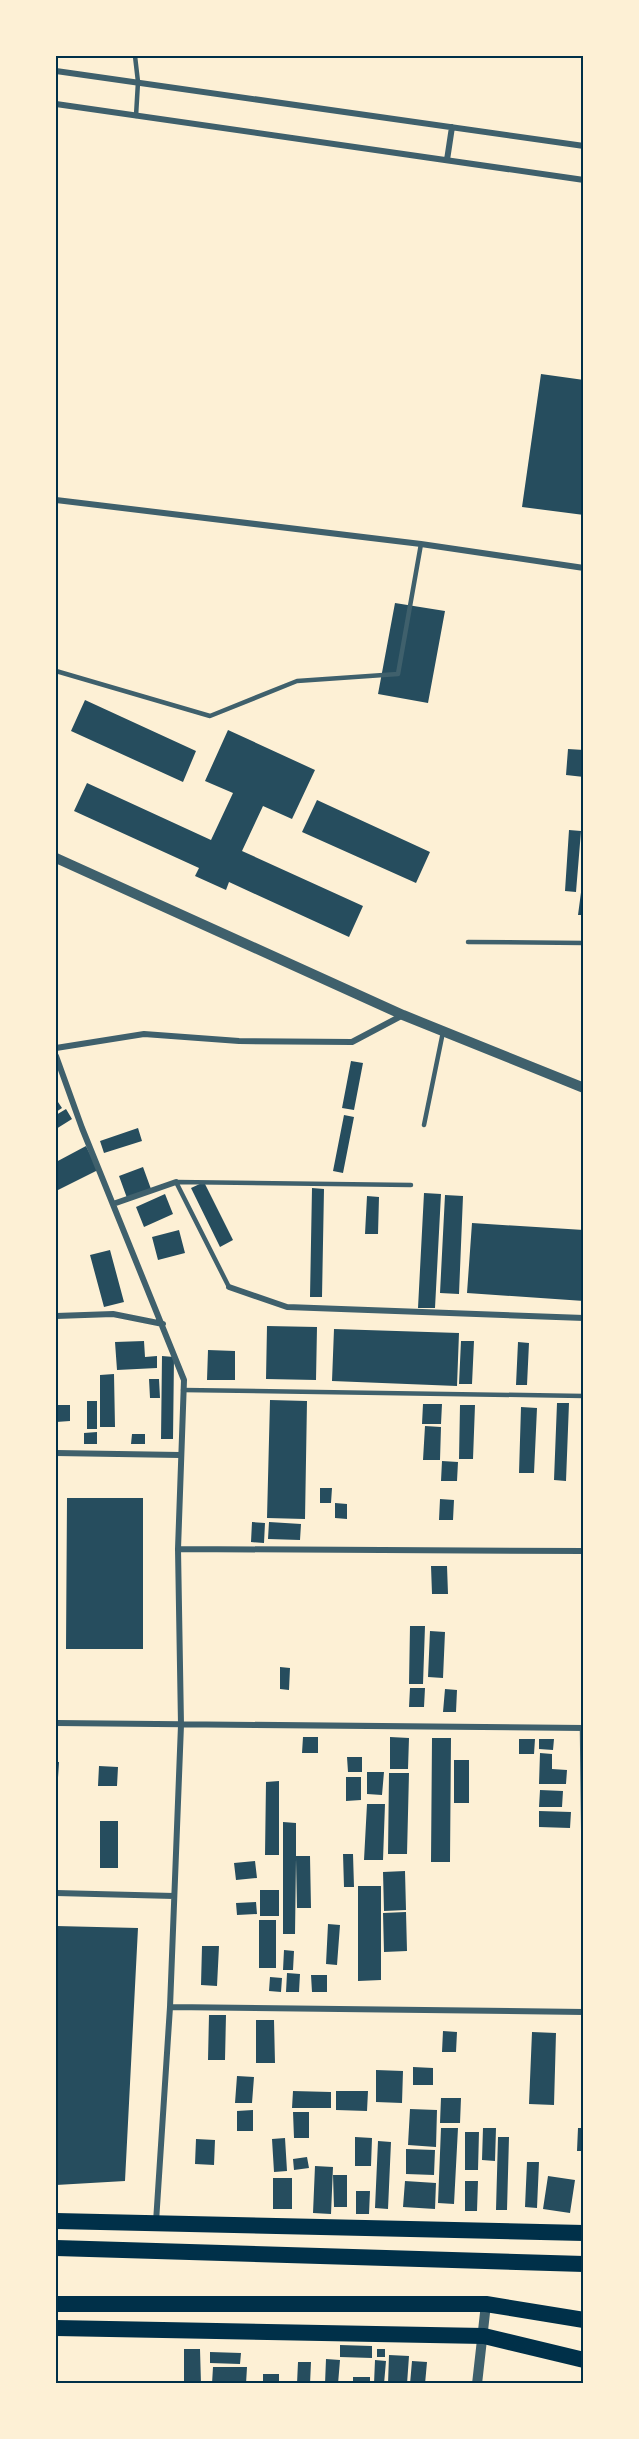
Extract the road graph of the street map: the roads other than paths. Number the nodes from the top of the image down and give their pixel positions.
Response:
1 (135, 56) edge
2 (56, 71) edge
3 (138, 82) junction
4 (56, 104) edge
5 (136, 116) junction
6 (452, 127) junction
7 (584, 146) edge
8 (447, 160) junction
9 (584, 180) edge
10 (56, 500) edge
11 (422, 544) junction
12 (584, 568) edge
13 (56, 671) edge
14 (56, 858) edge
15 (468, 942) dead end
16 (584, 943) edge
17 (403, 1015) junction
18 (443, 1032) junction
19 (56, 1048) edge
20 (56, 1056) edge
21 (584, 1088) edge
22 (424, 1125) dead end
23 (176, 1182) junction
24 (411, 1185) dead end
25 (113, 1204) junction
26 (229, 1287) joint
27 (56, 1316) edge
28 (584, 1318) edge
29 (163, 1324) junction
30 (183, 1390) junction
31 (584, 1396) edge
32 (56, 1454) edge
33 (180, 1455) junction
34 (178, 1549) junction
35 (584, 1551) edge
36 (56, 1723) edge
37 (181, 1725) junction
38 (583, 1728) edge
39 (56, 1893) edge
40 (584, 1893) edge
41 (174, 1896) junction
42 (170, 2007) junction
43 (584, 2012) edge
44 (58, 2221) edge
45 (156, 2223) junction
46 (584, 2233) edge
47 (59, 2248) edge
48 (584, 2264) edge
49 (56, 2304) edge
50 (486, 2304) junction
51 (584, 2320) edge
52 (56, 2328) edge
53 (484, 2336) junction
54 (584, 2360) edge
55 (477, 2384) edge

1 - 3 lane
2 - 3 street
3 - 5 lane
3 - 6 street
4 - 5 street
5 - 8 street
6 - 7 street
6 - 8 street
8 - 9 street
10 - 11 street
11 - 12 street
11 - 13 lane
14 - 17 street
15 - 16 lane
17 - 18 street
17 - 19 street
18 - 21 street
18 - 22 lane
20 - 25 street
23 - 24 lane
23 - 25 street
23 - 26 lane
25 - 29 street
26 - 28 street
27 - 29 street
29 - 30 street
30 - 31 lane
30 - 33 street
32 - 33 street
33 - 34 street
34 - 35 street
34 - 37 street
36 - 37 street
37 - 38 street
37 - 41 street
38 - 40 lane
39 - 41 street
41 - 42 street
42 - 43 street
42 - 45 street
44 - 45 highway
44 - 47 highway
45 - 46 highway
47 - 48 highway
49 - 50 highway
50 - 51 highway
50 - 53 street
52 - 53 highway
53 - 54 highway
53 - 55 street

